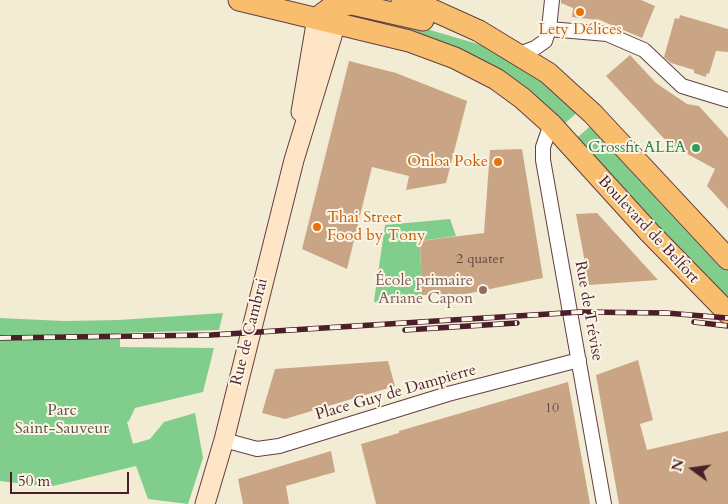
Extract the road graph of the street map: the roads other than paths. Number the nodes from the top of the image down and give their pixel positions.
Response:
1 (239, 0) edge
2 (402, 0) edge
3 (552, 0) edge
4 (331, 9) edge
5 (549, 29) junction
6 (513, 50) junction
7 (728, 100) edge
8 (552, 124) junction
9 (728, 259) edge
10 (728, 313) edge
11 (579, 360) junction
12 (224, 440) junction
13 (205, 504) edge
14 (604, 504) edge

1 - 4 main road
2 - 6 main road
3 - 5 street
4 - 6 main road
4 - 8 main road, Boulevard de Belfort
4 - 12 main road, Rue de Cambrai
5 - 6 street
5 - 7 street
6 - 9 main road
8 - 10 main road, Boulevard de Belfort
8 - 11 street, Rue de Trévise
11 - 12 street, Place Guy de Dampierre
11 - 14 street, Rue de Trévise
12 - 13 main road, Rue de Cambrai

